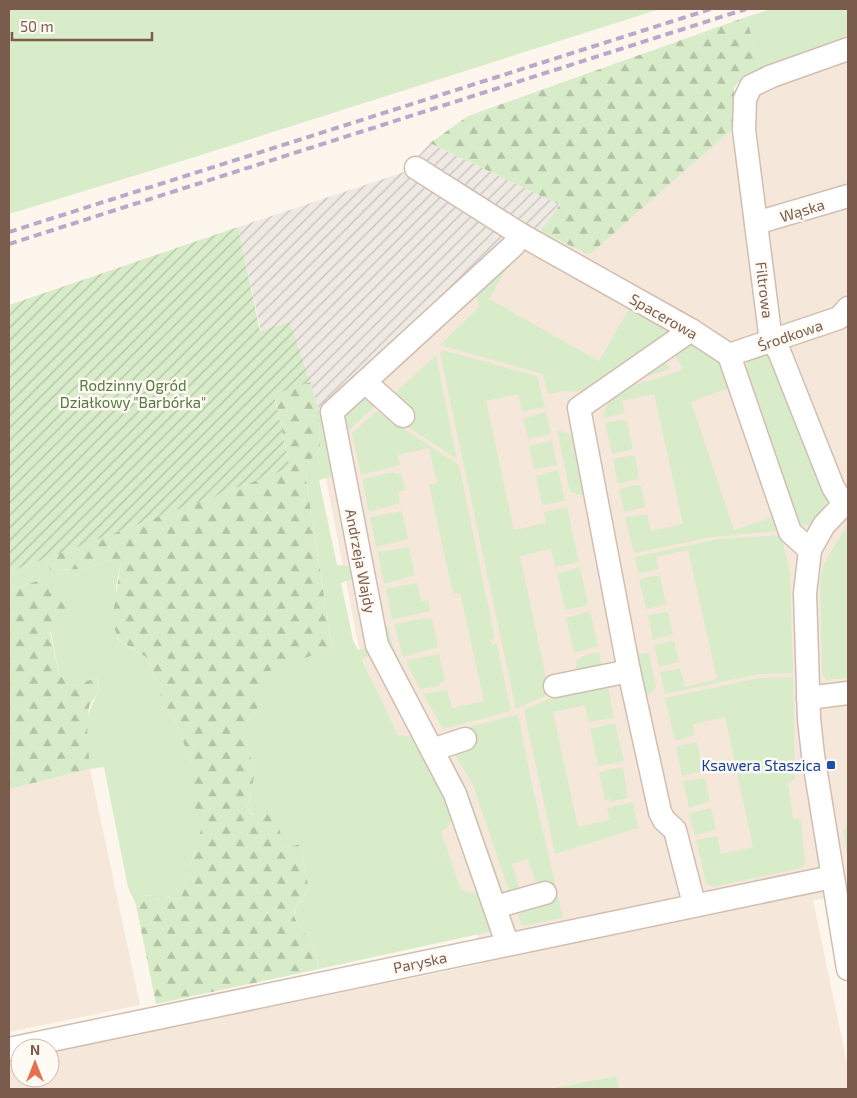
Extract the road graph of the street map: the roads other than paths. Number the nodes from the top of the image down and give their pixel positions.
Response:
1 (848, 49) edge
2 (416, 168) dead end
3 (848, 196) edge
4 (756, 223) junction
5 (520, 234) junction
6 (848, 308) edge
7 (691, 330) junction
8 (771, 342) junction
9 (729, 355) junction
10 (365, 382) junction
11 (403, 416) dead end
12 (846, 501) edge
13 (810, 550) junction
14 (629, 670) junction
15 (555, 686) dead end
16 (848, 693) edge
17 (808, 698) junction
18 (465, 740) dead end
19 (432, 750) junction
20 (832, 876) junction
21 (544, 893) dead end
22 (694, 904) junction
23 (495, 907) junction
24 (506, 943) junction
25 (848, 969) edge
26 (9, 1049) edge

1 - 4 street, Filtrowa
2 - 5 street, Spacerowa
3 - 4 street, Wąska
4 - 8 street, Filtrowa
5 - 7 street, Spacerowa
5 - 10 street, Andrzeja Wajdy
6 - 8 street, Środkowa
7 - 9 street, Spacerowa
7 - 14 street
8 - 9 street, Środkowa
8 - 12 street, Filtrowa
9 - 13 street
10 - 11 street
10 - 19 street, Andrzeja Wajdy
12 - 13 street
13 - 17 street
14 - 15 street
14 - 22 street
16 - 17 street
17 - 20 street
18 - 19 street
19 - 23 street, Andrzeja Wajdy
20 - 22 street, Paryska
20 - 25 street
21 - 23 street
22 - 24 street, Paryska
23 - 24 street, Andrzeja Wajdy
24 - 26 street, Paryska

